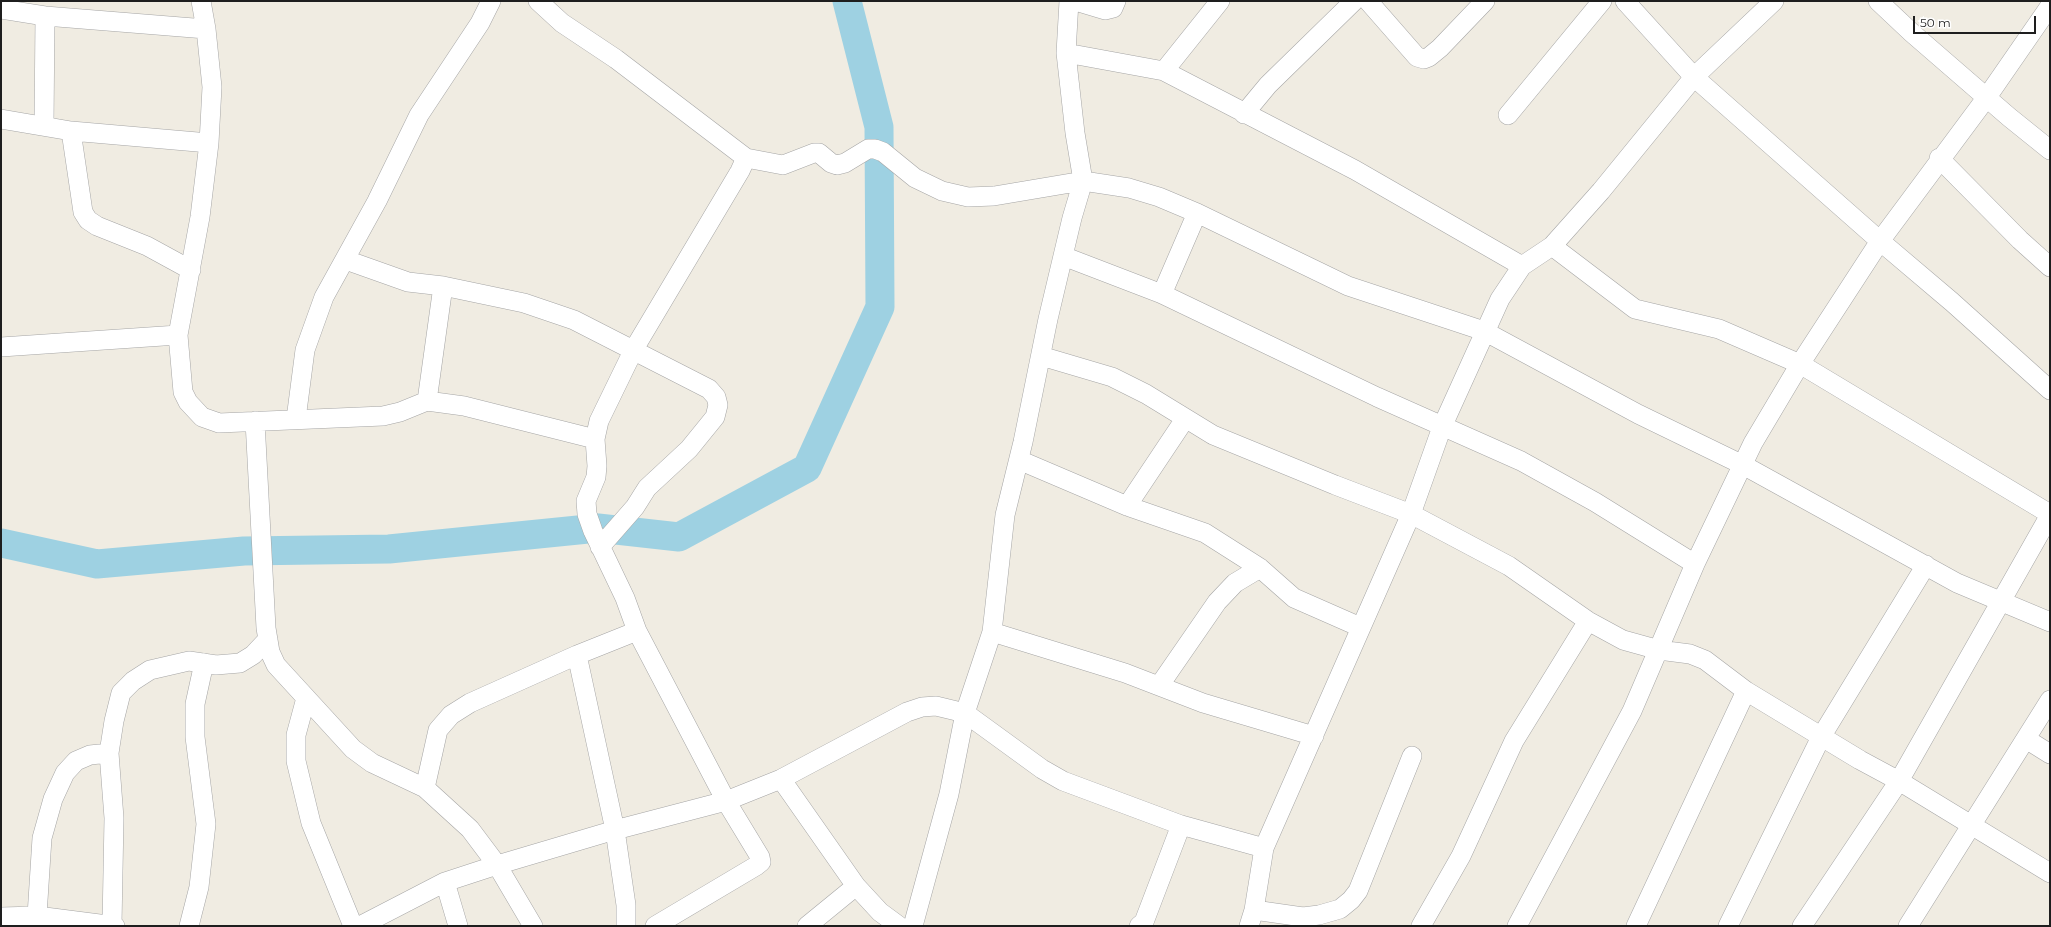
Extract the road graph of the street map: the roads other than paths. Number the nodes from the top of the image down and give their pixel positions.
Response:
1 (201, 1) edge
2 (491, 1) edge
3 (538, 1) edge
4 (1069, 1) edge
5 (1075, 1) edge
6 (1116, 1) edge
7 (1220, 1) edge
8 (1354, 1) edge
9 (1368, 1) edge
10 (1485, 1) edge
11 (1602, 1) edge
12 (1625, 1) edge
13 (1774, 1) edge
14 (1878, 1) edge
15 (1, 9) edge
16 (45, 16) junction
17 (2046, 19) edge
18 (206, 29) junction
19 (1066, 53) junction
20 (1164, 71) junction
21 (1694, 77) junction
22 (1987, 97) junction
23 (1244, 114) junction
24 (1508, 115) dead end
25 (1, 120) edge
26 (44, 126) junction
27 (71, 131) junction
28 (209, 143) junction
29 (2050, 150) edge
30 (746, 158) junction
31 (1939, 158) junction
32 (1083, 181) junction
33 (1197, 213) junction
34 (1880, 241) junction
35 (1552, 246) junction
36 (1063, 256) junction
37 (346, 260) junction
38 (1522, 266) junction
39 (2050, 266) edge
40 (191, 270) junction
41 (443, 286) junction
42 (1162, 294) junction
43 (1484, 332) junction
44 (178, 335) junction
45 (1, 347) edge
46 (634, 349) junction
47 (1041, 356) junction
48 (1800, 364) junction
49 (2050, 390) edge
50 (427, 401) junction
51 (296, 419) junction
52 (1185, 419) junction
53 (255, 421) junction
54 (1442, 427) junction
55 (595, 439) junction
56 (1019, 460) junction
57 (1743, 465) junction
58 (1128, 506) junction
59 (1411, 514) junction
60 (2050, 514) edge
61 (600, 547) junction
62 (1695, 564) junction
63 (1926, 565) junction
64 (1260, 568) junction
65 (2000, 601) junction
66 (1588, 622) junction
67 (2050, 622) edge
68 (1360, 627) junction
69 (637, 631) junction
70 (992, 632) junction
71 (268, 639) junction
72 (1659, 650) junction
73 (577, 654) junction
74 (204, 663) junction
75 (1159, 686) junction
76 (1746, 691) junction
77 (306, 698) junction
78 (2050, 700) edge
79 (965, 713) junction
80 (1314, 736) junction
81 (1821, 737) junction
82 (2026, 739) junction
83 (109, 753) junction
84 (2050, 754) edge
85 (1412, 756) dead end
86 (781, 779) junction
87 (1899, 781) junction
88 (425, 788) junction
89 (726, 801) junction
90 (1181, 825) junction
91 (1972, 825) junction
92 (615, 830) junction
93 (1264, 848) junction
94 (497, 864) junction
95 (2050, 873) edge
96 (445, 882) junction
97 (856, 886) junction
98 (1, 917) edge
99 (1251, 918) edge
100 (38, 921) edge
101 (114, 926) edge
102 (188, 926) edge
103 (353, 926) edge
104 (360, 926) edge
105 (458, 926) edge
106 (533, 926) edge
107 (626, 926) edge
108 (655, 926) edge
109 (807, 926) edge
110 (898, 926) edge
111 (913, 926) edge
112 (1139, 926) edge
113 (1421, 926) edge
114 (1517, 926) edge
115 (1636, 926) edge
116 (1728, 926) edge
117 (1802, 926) edge
118 (1908, 926) edge

1 - 18 street
2 - 37 street
3 - 30 street
4 - 19 street
5 - 6 street
7 - 20 street
8 - 23 street
9 - 10 street
11 - 24 street
12 - 21 street
13 - 21 street
14 - 22 street
15 - 16 street
16 - 18 street
16 - 26 street
17 - 22 street
18 - 28 street
19 - 20 street
19 - 32 street
20 - 23 street
21 - 34 street
21 - 35 street
22 - 29 street
22 - 31 street
23 - 38 street
25 - 26 street
26 - 27 street
27 - 28 street
27 - 40 street
28 - 40 street
30 - 32 street
30 - 46 street
31 - 34 street
31 - 39 street
32 - 33 street
32 - 36 street
33 - 42 street
33 - 43 street
34 - 48 street
34 - 49 street
35 - 38 street
35 - 48 street
36 - 42 street
36 - 47 street
37 - 41 street
37 - 51 street
38 - 43 street
40 - 44 street
41 - 46 street
41 - 50 street
42 - 54 street
43 - 54 street
43 - 57 street
44 - 45 street
44 - 53 street
46 - 55 street
46 - 61 street
47 - 52 street
47 - 56 street
48 - 57 street
48 - 60 street
50 - 51 street
50 - 55 street
51 - 53 street
52 - 58 street
52 - 59 street
53 - 71 street
54 - 59 street
54 - 62 street
55 - 61 street
56 - 58 street
56 - 70 street
57 - 62 street
57 - 63 street
58 - 64 street
59 - 66 street
59 - 68 street
60 - 65 street
61 - 69 street
62 - 72 street
63 - 65 street
63 - 81 street
64 - 68 street
64 - 75 street
65 - 67 street
65 - 87 street
66 - 72 street
66 - 113 street
68 - 80 street
69 - 73 street
69 - 89 street
70 - 75 street
70 - 79 street
71 - 74 street
71 - 77 street
72 - 76 street
72 - 114 street
73 - 88 street
73 - 92 street
74 - 83 street
74 - 102 street
75 - 80 street
76 - 81 street
76 - 115 street
77 - 88 street
77 - 103 street
78 - 82 street
79 - 86 street
79 - 90 street
79 - 111 street
80 - 93 street
81 - 87 street
81 - 116 street
82 - 84 street
82 - 91 street
83 - 100 street
83 - 101 street
85 - 99 street
86 - 89 street
86 - 97 street
87 - 91 street
87 - 117 street
88 - 94 street
89 - 92 street
89 - 108 street
90 - 93 street
90 - 112 street
91 - 95 street
91 - 118 street
92 - 94 street
92 - 107 street
93 - 99 street
94 - 96 street
94 - 106 street
96 - 104 street
96 - 105 street
97 - 109 street
97 - 110 street
98 - 100 street
100 - 101 street

